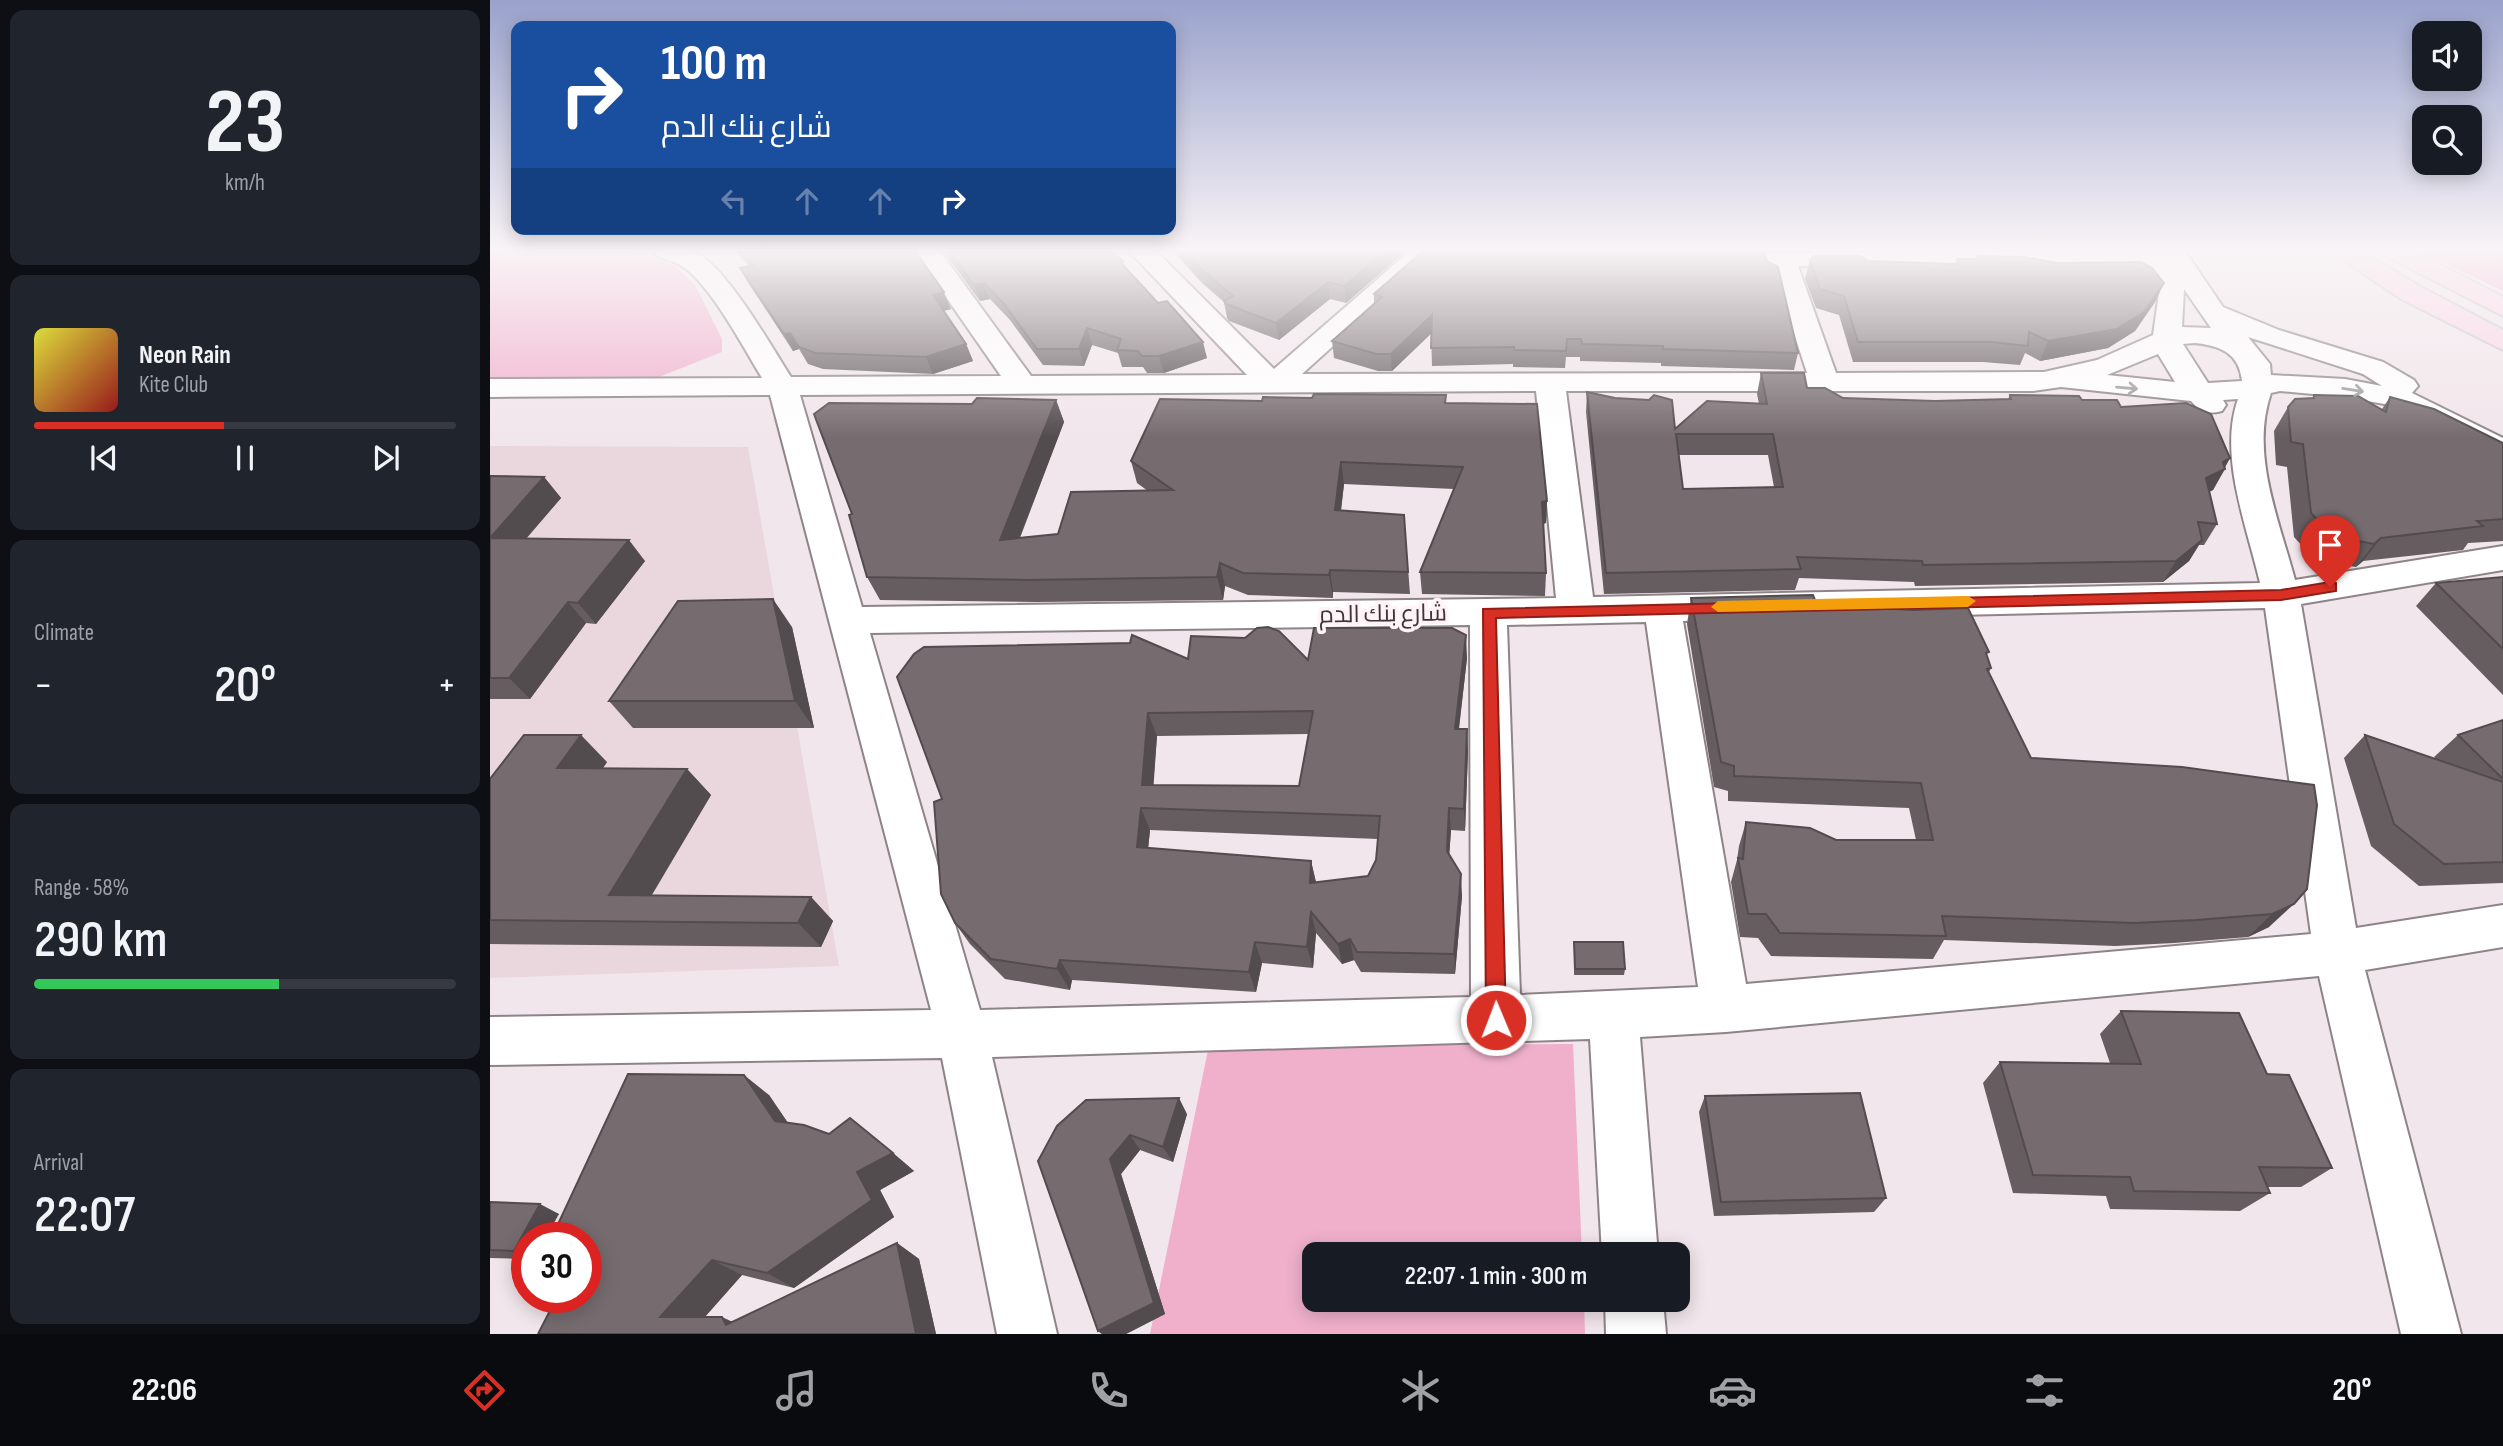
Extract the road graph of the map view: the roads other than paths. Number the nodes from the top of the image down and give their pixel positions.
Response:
1 (737, 313) edge
2 (971, 313) edge
3 (1203, 313) edge
4 (1354, 313) edge
5 (1801, 313) edge
6 (2170, 313) edge
7 (2214, 313) edge
8 (2218, 313) edge
9 (2450, 313) edge
10 (2167, 338) junction
11 (2503, 341) edge
12 (2247, 352) junction
13 (2060, 379) junction
14 (1550, 382) junction
15 (1825, 384) junction
16 (1273, 385) junction
17 (1023, 386) junction
18 (2258, 386) junction
19 (490, 388) edge
20 (783, 388) junction
21 (2200, 393) junction
22 (2399, 398) junction
23 (2503, 451) edge
24 (2248, 457) junction
25 (2503, 558) edge
26 (2281, 595) junction
27 (1662, 608) junction
28 (1576, 610) junction
29 (1488, 612) junction
30 (847, 620) junction
31 (2503, 926) edge
32 (2337, 953) junction
33 (1726, 1009) junction
34 (1613, 1013) junction
35 (1496, 1020) junction
36 (962, 1034) junction
37 (490, 1041) edge
38 (1629, 1242) edge
39 (1635, 1312) edge
40 (1027, 1334) edge
41 (1636, 1334) edge
42 (2431, 1334) edge

1 - 20 street
2 - 17 street
3 - 16 street
4 - 16 street
5 - 15 street
6 - 10 street
7 - 12 street
8 - 22 street
9 - 11 main road
10 - 12 street
10 - 13 street
10 - 21 street
12 - 18 street
13 - 15 street
13 -> 21 street
14 - 15 street
14 - 16 street
14 - 28 street
16 - 17 street
17 - 20 street
18 - 21 street
18 -> 22 street
18 - 24 street
19 - 20 street
20 - 30 street
21 - 24 street
22 - 23 street
24 - 26 street
25 - 26 street, شارع بنك الدم
26 - 27 street, شارع بنك الدم
26 - 32 street
27 - 28 street, شارع بنك الدم
27 - 33 street
28 - 29 street, شارع بنك الدم
29 - 30 street, شارع بنك الدم
29 - 35 street
30 - 36 street
31 - 32 street
32 - 33 street
32 - 42 street
33 - 34 street
34 - 35 street
34 - 38 street
35 - 36 street
36 - 37 street
36 - 40 street
39 - 41 street

